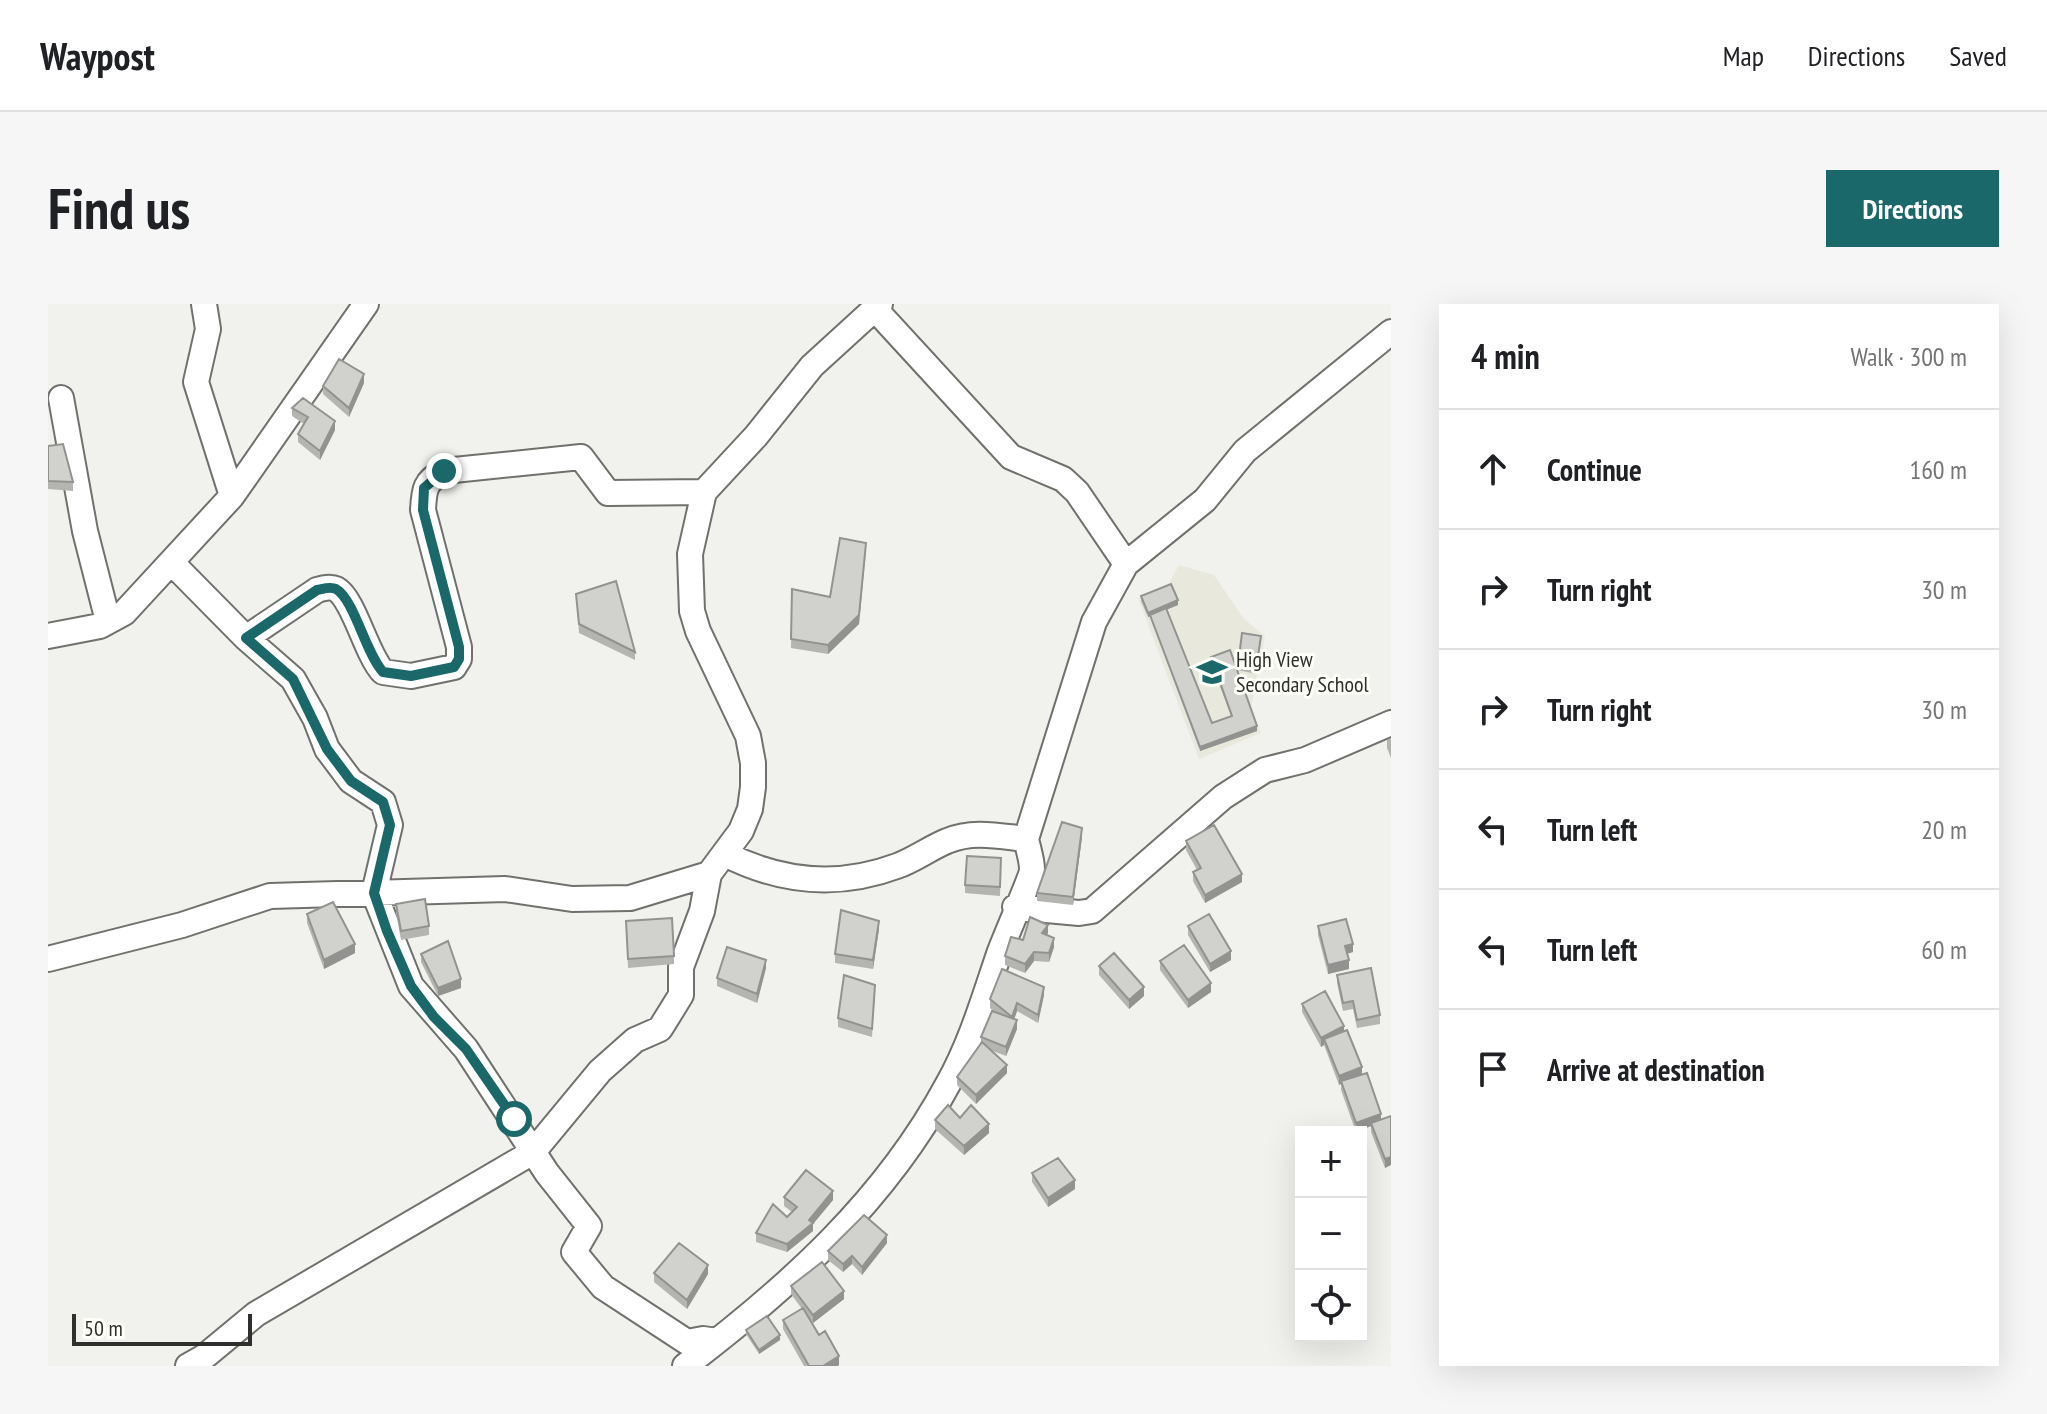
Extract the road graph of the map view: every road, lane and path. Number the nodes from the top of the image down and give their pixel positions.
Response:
1 (204, 304) edge
2 (366, 304) edge
3 (877, 306) edge
4 (1391, 332) edge
5 (61, 398) dead end
6 (704, 492) junction
7 (232, 496) junction
8 (173, 564) junction
9 (1126, 564) junction
10 (108, 621) junction
11 (48, 636) edge
12 (246, 638) junction
13 (1391, 723) edge
14 (1026, 839) junction
15 (725, 854) junction
16 (709, 874) junction
17 (374, 893) junction
18 (1015, 907) junction
19 (48, 959) edge
20 (533, 1152) junction
21 (717, 1341) junction
22 (188, 1366) edge
23 (685, 1366) edge

1 - 7 street
2 - 7 street
3 - 6 street
3 - 9 street
4 - 9 street
5 - 10 street
6 - 12 street
6 - 15 street
7 - 8 street
8 - 10 street
8 - 12 street
9 - 14 street
10 - 11 street
12 - 17 street
13 - 18 street
14 - 15 street
14 - 18 street
15 - 16 street
16 - 17 street
16 - 20 street
17 - 19 street
17 - 20 street
18 - 21 street
20 - 21 street
20 - 22 street
21 - 23 street

